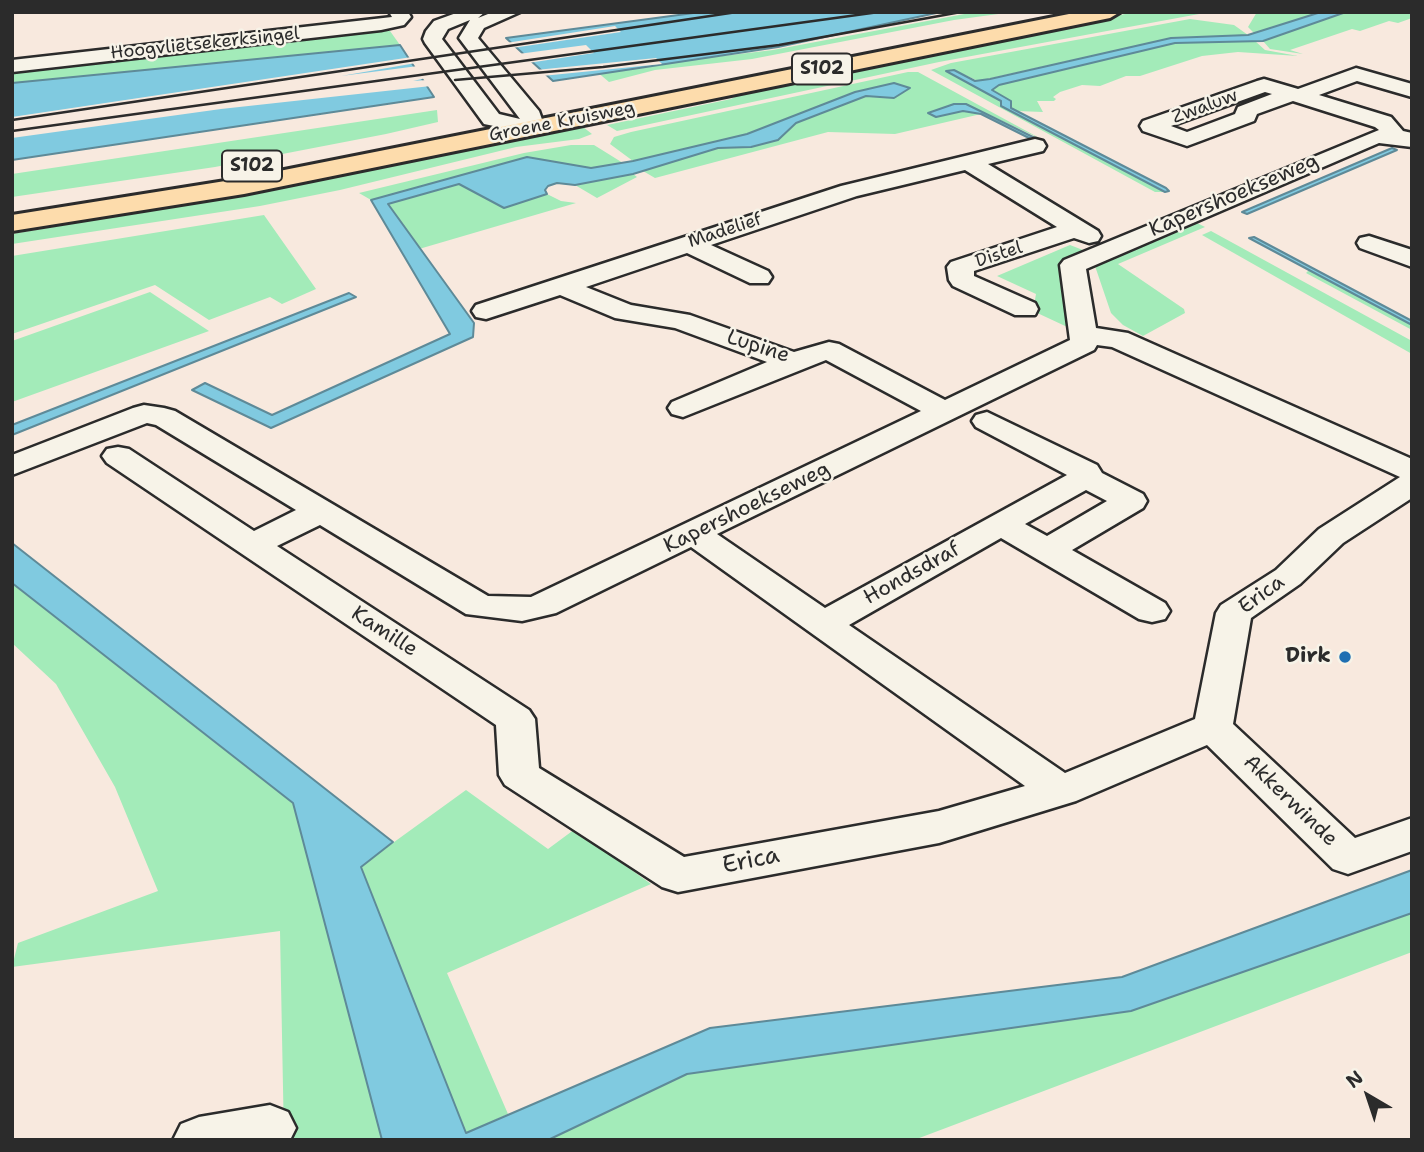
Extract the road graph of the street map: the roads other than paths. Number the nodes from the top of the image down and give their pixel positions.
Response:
1 (476, 12) edge
2 (511, 12) edge
3 (1036, 12) edge
4 (1110, 12) edge
5 (398, 17) edge
6 (12, 66) edge
7 (1402, 68) dead end
8 (1372, 79) junction
9 (1412, 91) edge
10 (1296, 95) junction
11 (492, 119) junction
12 (531, 120) junction
13 (1403, 138) edge
14 (1035, 146) dead end
15 (968, 162) junction
16 (12, 207) edge
17 (12, 223) edge
18 (1076, 229) junction
19 (1411, 229) edge
20 (686, 243) junction
21 (1111, 248) junction
22 (1412, 259) edge
23 (759, 277) dead end
24 (561, 286) junction
25 (1025, 309) dead end
26 (486, 311) dead end
27 (1084, 335) junction
28 (793, 361) junction
29 (683, 408) dead end
30 (945, 412) junction
31 (987, 421) dead end
32 (118, 456) dead end
33 (12, 466) edge
34 (1412, 471) edge
35 (1086, 477) junction
36 (1412, 484) edge
37 (319, 512) junction
38 (1001, 524) junction
39 (694, 533) junction
40 (252, 545) junction
41 (1047, 551) junction
42 (1152, 611) dead end
43 (823, 624) junction
44 (515, 719) joint
45 (1213, 727) junction
46 (1061, 791) junction
47 (1412, 834) edge
48 (270, 1128) dead end
49 (199, 1140) edge

1 - 11 street
2 - 12 street
3 - 12 main road, Groene Kruisweg / S102
4 - 12 main road, Groene Kruisweg / S102
5 - 6 street, Hoogvlietsekerksingel
7 - 8 street
8 - 9 street
8 - 10 street, Zwaluw
10 - 10 street, Zwaluw
10 - 13 street, Zwaluw
11 - 12 main road, Groene Kruisweg / S102
11 - 16 main road, Groene Kruisweg / S102
12 - 17 main road, Groene Kruisweg / S102
13 - 21 street, Kapershoekseweg
14 - 15 street, Madelief
15 - 18 street
15 - 20 street, Madelief
18 - 21 street
18 - 25 street, Distel
19 - 22 street
20 - 23 street
20 - 24 street, Madelief
21 - 27 street, Kapershoekseweg
24 - 26 street, Madelief
24 - 28 street, Lupine
27 - 30 street, Kapershoekseweg
27 - 34 street
28 - 29 street
28 - 30 street, Lupine
30 - 39 street, Kapershoekseweg
31 - 35 street
32 - 40 street, Kamille
33 - 37 street, Kapershoekseweg
35 - 38 street, Hondsdraf
35 - 41 street
36 - 45 street, Erica
37 - 39 street, Kapershoekseweg
37 - 40 street
38 - 41 street
38 - 43 street, Hondsdraf
39 - 43 street
40 - 44 street, Kamille
41 - 42 street
43 - 46 street
44 - 46 street, Erica
45 - 46 street, Erica
45 - 47 street, Akkerwinde
48 - 49 street

